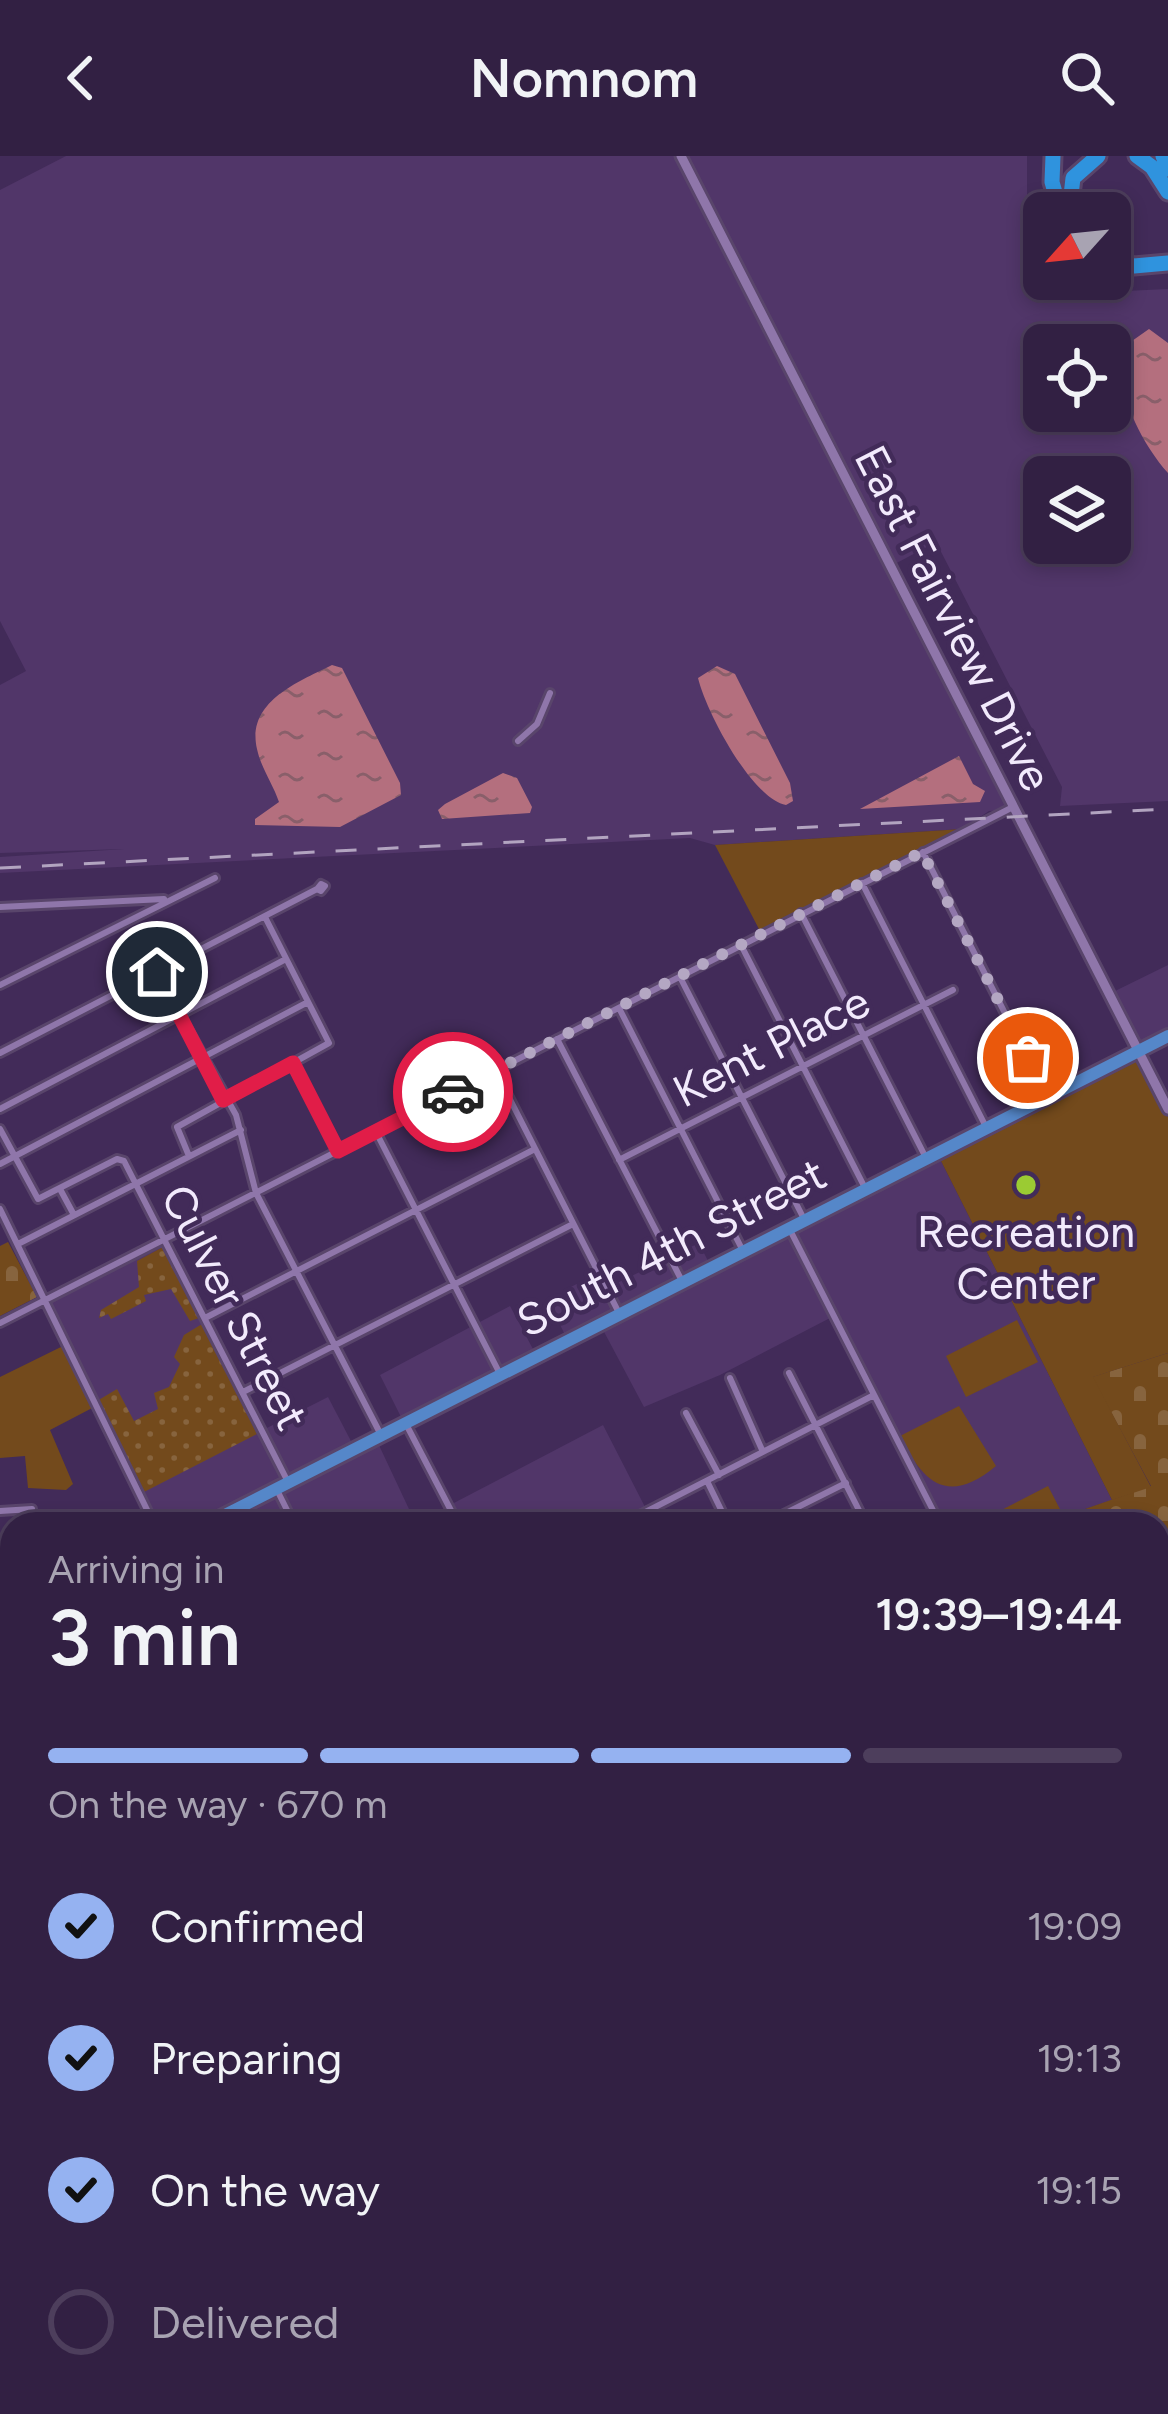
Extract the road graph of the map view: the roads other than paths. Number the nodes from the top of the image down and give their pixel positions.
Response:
1 (682, 156) edge
2 (1053, 156) edge
3 (1098, 156) edge
4 (1137, 156) edge
5 (1163, 156) edge
6 (1168, 169) edge
7 (1054, 192) edge
8 (1070, 192) edge
9 (1168, 192) edge
10 (1168, 261) edge
11 (1131, 263) edge
12 (550, 693) dead end
13 (518, 741) dead end
14 (1014, 807) junction
15 (922, 852) junction
16 (215, 878) dead end
17 (862, 883) junction
18 (317, 889) dead end
19 (171, 899) junction
20 (0, 907) edge
21 (801, 914) junction
22 (264, 916) junction
23 (740, 945) junction
24 (286, 959) junction
25 (157, 972) junction
26 (680, 976) junction
27 (0, 985) edge
28 (953, 990) dead end
29 (308, 1002) junction
30 (924, 1005) junction
31 (619, 1007) junction
32 (179, 1016) junction
33 (864, 1036) junction
34 (1168, 1036) edge
35 (557, 1039) junction
36 (1138, 1051) junction
37 (0, 1053) edge
38 (202, 1059) junction
39 (293, 1063) junction
40 (803, 1067) junction
41 (495, 1070) junction
42 (742, 1098) junction
43 (1048, 1098) junction
44 (223, 1100) junction
45 (0, 1109) edge
46 (1168, 1109) edge
47 (987, 1128) junction
48 (681, 1129) junction
49 (0, 1130) edge
50 (241, 1130) junction
51 (376, 1132) junction
52 (535, 1149) junction
53 (338, 1151) junction
54 (189, 1156) junction
55 (14, 1157) junction
56 (926, 1158) junction
57 (619, 1160) junction
58 (0, 1164) edge
59 (136, 1184) junction
60 (60, 1189) junction
61 (865, 1189) junction
62 (256, 1193) junction
63 (0, 1209) edge
64 (416, 1210) junction
65 (74, 1215) junction
66 (804, 1220) junction
67 (574, 1224) junction
68 (789, 1227) junction
69 (164, 1238) junction
70 (18, 1244) junction
71 (743, 1251) junction
72 (296, 1271) junction
73 (682, 1282) junction
74 (454, 1285) junction
75 (46, 1300) junction
76 (619, 1312) junction
77 (205, 1318) junction
78 (0, 1323) edge
79 (335, 1346) junction
80 (789, 1373) dead end
81 (500, 1374) junction
82 (730, 1378) dead end
83 (243, 1392) junction
84 (874, 1395) junction
85 (686, 1413) dead end
86 (406, 1423) junction
87 (816, 1425) junction
88 (381, 1435) junction
89 (763, 1452) junction
90 (718, 1475) junction
91 (707, 1481) junction
92 (846, 1483) junction
93 (282, 1485) junction
94 (32, 1508) dead end
95 (0, 1511) edge
96 (148, 1512) edge
97 (230, 1512) edge
98 (290, 1512) edge
99 (452, 1512) edge
100 (646, 1512) edge
101 (722, 1512) edge
102 (788, 1512) edge
103 (860, 1512) edge
104 (934, 1512) edge

1 - 14 street, East Fairview Drive
2 - 7 highway
3 - 8 highway
4 - 9 highway
5 - 6 highway
10 - 11 highway
12 - 13 street
14 - 15 street
14 - 36 street, East Fairview Drive
15 - 17 street
15 - 43 street
16 - 19 street
17 - 21 street
17 - 30 street
18 - 22 street
19 - 20 street
19 - 27 street
21 - 23 street
21 - 33 street
22 - 24 street
22 - 25 street
23 - 26 street
23 - 40 street
24 - 29 street
24 - 32 street
25 - 32 street
25 - 37 street
26 - 31 street
26 - 42 street
28 - 30 street, Kent Place
29 - 38 street
29 - 39 street
30 - 33 street, Kent Place
30 - 47 street
31 - 35 street
31 - 48 street
32 - 38 street
32 - 45 street
33 - 40 street, Kent Place
33 - 56 street
34 - 36 main road, South 4th Street
35 - 41 street
35 - 57 street
36 - 43 main road, South 4th Street
36 - 46 street, East Fairview Drive
38 - 44 street
38 - 55 street
39 - 44 street
39 - 53 street
40 - 42 street, Kent Place
40 - 61 street
41 - 51 street
41 - 52 street
42 - 48 street, Kent Place
42 - 66 street
43 - 47 main road, South 4th Street
44 - 50 street
44 - 54 street
47 - 56 main road, South 4th Street
48 - 57 street, Kent Place
48 - 71 street
49 - 55 street
50 - 54 street
50 - 62 street
51 - 53 street
51 - 64 street
52 - 64 street
52 - 67 street
53 - 62 street
54 - 59 street
55 - 58 street
55 - 60 street
56 - 61 main road, South 4th Street
57 - 73 street
59 - 60 street, Culver Street
59 - 65 street
59 - 69 street, Culver Street
60 - 65 street
61 - 66 main road, South 4th Street
62 - 69 street
62 - 72 street
63 - 70 street
64 - 72 street
64 - 74 street
65 - 70 street
66 - 68 main road, South 4th Street
67 - 74 street
67 - 76 street
68 - 71 main road, South 4th Street
68 - 84 street
69 - 75 street
69 - 77 street, Culver Street
70 - 75 street
71 - 73 main road, South 4th Street
72 - 77 street
72 - 79 street
73 - 76 main road, South 4th Street
74 - 79 street
74 - 81 street
75 - 78 street
75 - 96 street
76 - 81 main road, South 4th Street
77 - 83 street, Culver Street
79 - 83 street
79 - 88 street
80 - 87 street
81 - 86 main road, South 4th Street
82 - 89 street
83 - 93 street, Culver Street
84 - 87 street
84 - 104 street
85 - 90 street
86 - 88 main road, South 4th Street
86 - 99 street
87 - 89 street
87 - 92 street
88 - 93 main road, South 4th Street
89 - 90 street
90 - 91 street
91 - 100 street
91 - 101 street
92 - 102 street
92 - 103 street
93 - 97 main road, South 4th Street
93 - 98 street, Culver Street
94 - 95 street

